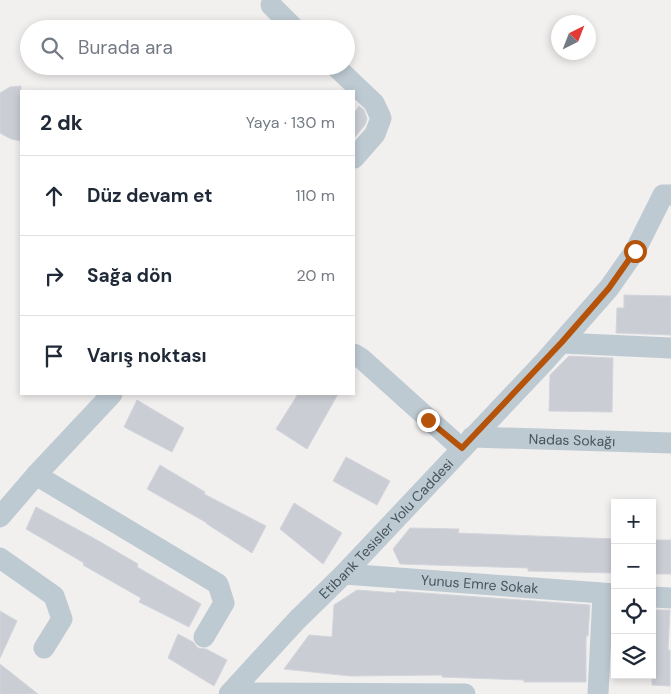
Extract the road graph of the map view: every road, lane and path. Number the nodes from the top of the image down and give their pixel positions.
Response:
1 (271, 5) dead end
2 (287, 20) edge
3 (344, 75) edge
4 (355, 157) edge
5 (667, 195) edge
6 (562, 342) junction
7 (671, 348) edge
8 (355, 355) edge
9 (111, 395) edge
10 (467, 443) junction
11 (671, 443) edge
12 (36, 475) junction
13 (0, 517) edge
14 (0, 558) edge
15 (344, 574) junction
16 (609, 594) edge
17 (656, 597) edge
18 (671, 598) edge
19 (204, 637) dead end
20 (44, 648) dead end
21 (230, 694) edge
22 (459, 694) edge
23 (465, 694) edge
24 (598, 694) edge

1 - 2 street
3 - 4 street
5 - 6 street, Etibank Tesisler Yolu Caddesi
6 - 7 street
6 - 10 street, Etibank Tesisler Yolu Caddesi
8 - 10 street
9 - 12 street
10 - 11 street, Nadas Sokağı
10 - 15 street, Etibank Tesisler Yolu Caddesi
12 - 13 street
12 - 19 street
14 - 20 street
15 - 16 street, Yunus Emre Sokak
15 - 21 street, Etibank Tesisler Yolu Caddesi
16 - 24 street
17 - 18 street
21 - 22 street
22 - 23 street

